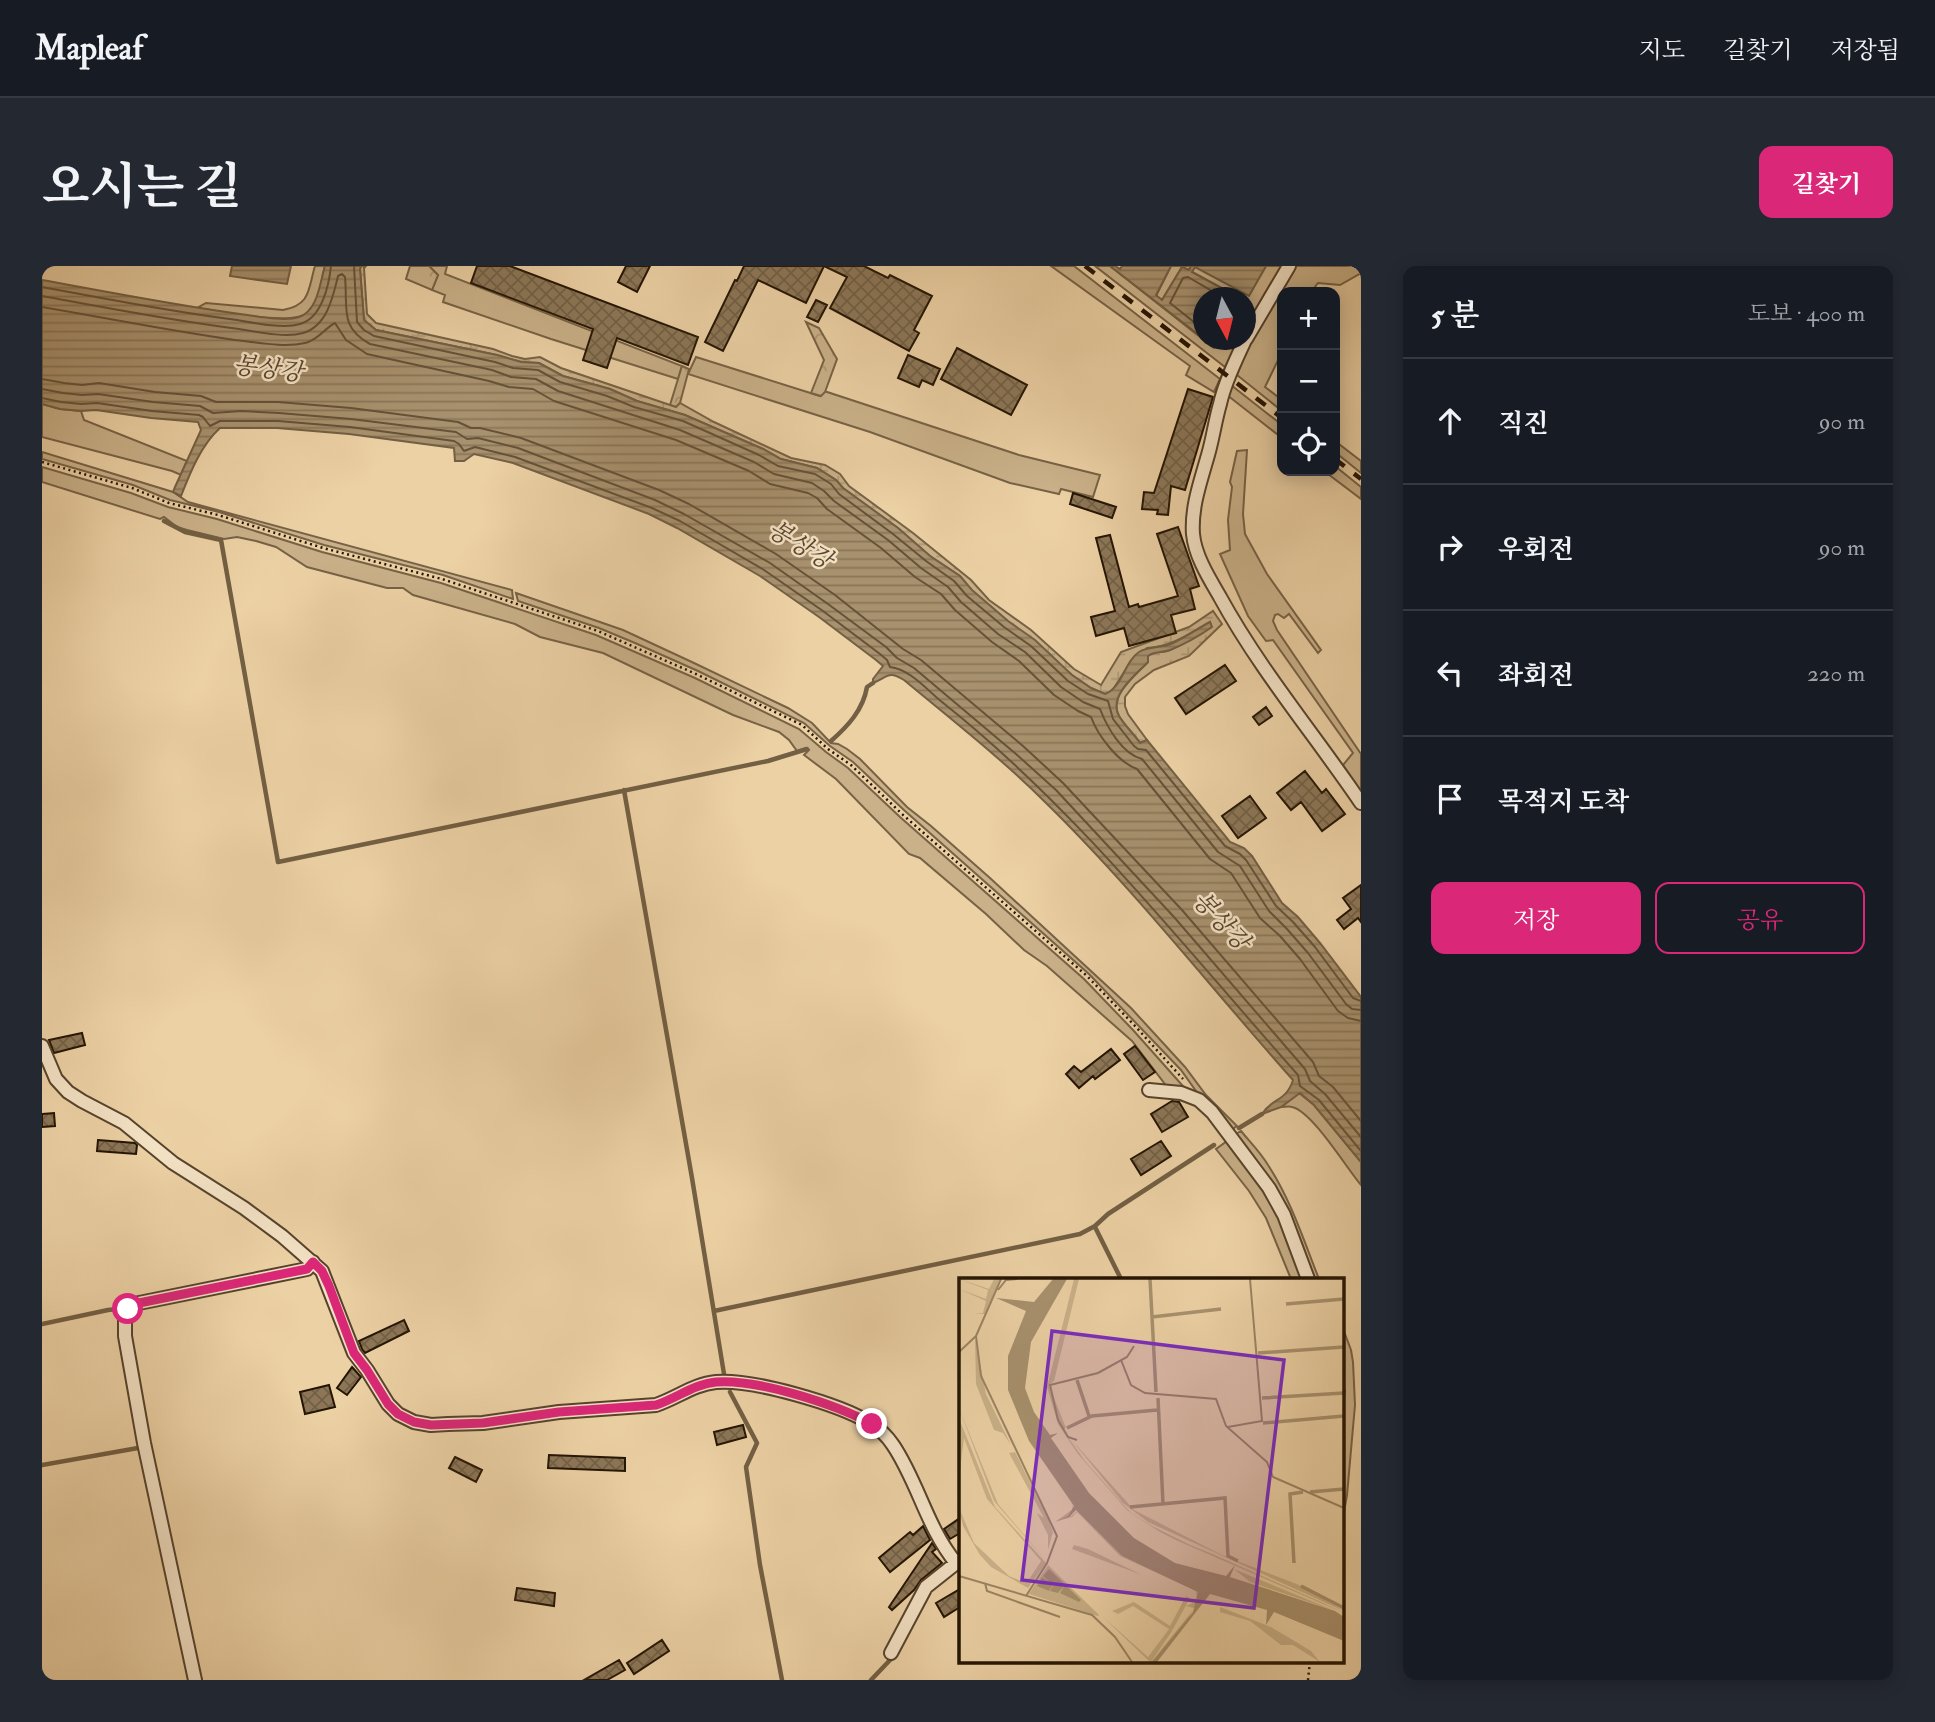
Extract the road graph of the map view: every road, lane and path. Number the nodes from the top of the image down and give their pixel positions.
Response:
1 (1289, 266) edge
2 (1256, 321) edge
3 (1240, 350) edge
4 (42, 462) edge
5 (1361, 803) edge
6 (42, 1046) edge
7 (1185, 1082) dead end
8 (1149, 1090) dead end
9 (313, 1262) junction
10 (1308, 1278) edge
11 (958, 1562) edge
12 (891, 1653) dead end
13 (1310, 1662) edge
14 (195, 1680) edge
15 (1308, 1680) edge

1 - 2 street
3 - 5 street
4 - 7 path
6 - 9 street
8 - 10 street
9 - 11 street
9 - 14 street
11 - 12 street
13 - 15 path

